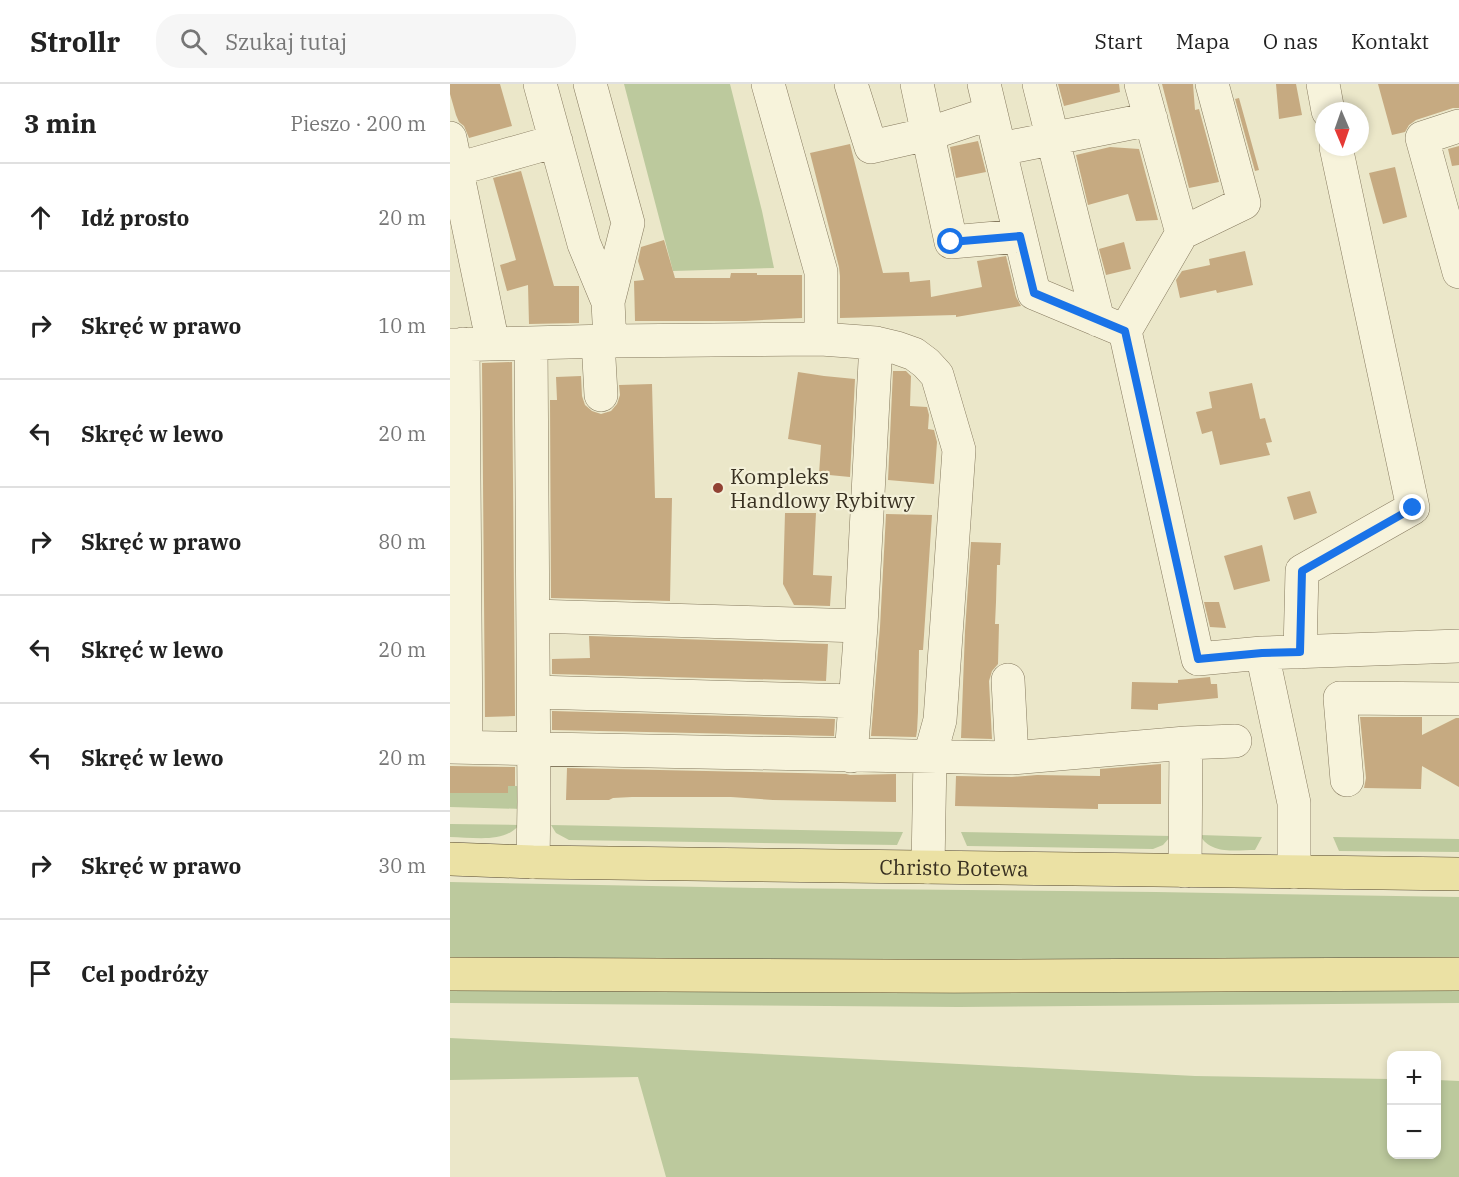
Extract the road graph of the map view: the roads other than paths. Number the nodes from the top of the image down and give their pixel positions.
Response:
1 (540, 84) edge
2 (590, 84) edge
3 (768, 84) edge
4 (851, 84) edge
5 (917, 84) edge
6 (1039, 84) edge
7 (1141, 84) edge
8 (1212, 84) edge
9 (1323, 84) edge
10 (988, 98) edge
11 (1326, 102) edge
12 (1151, 119) junction
13 (1459, 126) edge
14 (928, 134) junction
15 (450, 138) edge
16 (1053, 138) junction
17 (556, 141) junction
18 (999, 149) junction
19 (1338, 156) edge
20 (458, 170) junction
21 (1182, 233) junction
22 (1020, 236) junction
23 (1459, 272) edge
24 (608, 302) junction
25 (1111, 326) junction
26 (820, 339) junction
27 (604, 341) junction
28 (531, 343) junction
29 (876, 343) junction
30 (469, 344) edge
31 (602, 395) dead end
32 (533, 616) junction
33 (861, 626) junction
34 (1459, 646) edge
35 (1300, 652) junction
36 (1262, 653) junction
37 (1008, 680) dead end
38 (534, 692) junction
39 (1459, 699) edge
40 (855, 701) junction
41 (1235, 741) dead end
42 (1186, 743) junction
43 (458, 747) edge
44 (534, 750) junction
45 (851, 756) junction
46 (930, 756) junction
47 (1012, 758) junction
48 (1347, 780) dead end
49 (450, 859) edge
50 (533, 861) junction
51 (928, 867) junction
52 (1185, 871) junction
53 (1294, 872) junction
54 (1459, 874) edge
55 (450, 974) edge
56 (1459, 974) edge

1 - 17 lane
2 - 24 lane
3 - 26 lane
4 - 14 lane
5 - 14 lane
6 - 16 lane
7 - 12 lane
8 - 21 lane
9 - 11 lane
10 - 14 lane
10 - 18 lane
12 - 16 lane
12 - 21 lane
13 - 23 lane
14 - 22 lane
15 - 20 lane
16 - 18 lane
16 - 25 lane
17 - 20 lane
17 - 24 lane
18 - 22 lane
19 - 35 lane
20 - 30 lane
21 - 25 lane
22 - 25 lane
24 - 27 lane
25 - 36 lane
26 - 27 lane
26 - 29 lane
27 - 28 lane
27 - 31 lane
28 - 30 lane
28 - 32 lane
29 - 33 lane
29 - 46 lane
30 - 43 lane
32 - 33 lane
32 - 38 lane
33 - 40 lane
34 - 35 lane
35 - 36 lane
36 - 53 lane
37 - 47 lane
38 - 40 lane
38 - 44 lane
39 - 48 lane
40 - 45 lane
41 - 42 lane
42 - 47 lane
42 - 52 lane
43 - 44 lane
44 - 45 lane
44 - 50 lane
45 - 46 lane
46 - 47 lane
46 - 51 lane
49 - 50 main road, Christo Botewa
50 - 51 main road, Christo Botewa
51 - 52 main road, Christo Botewa
52 - 53 main road, Christo Botewa
53 - 54 main road, Christo Botewa
55 - 56 main road

